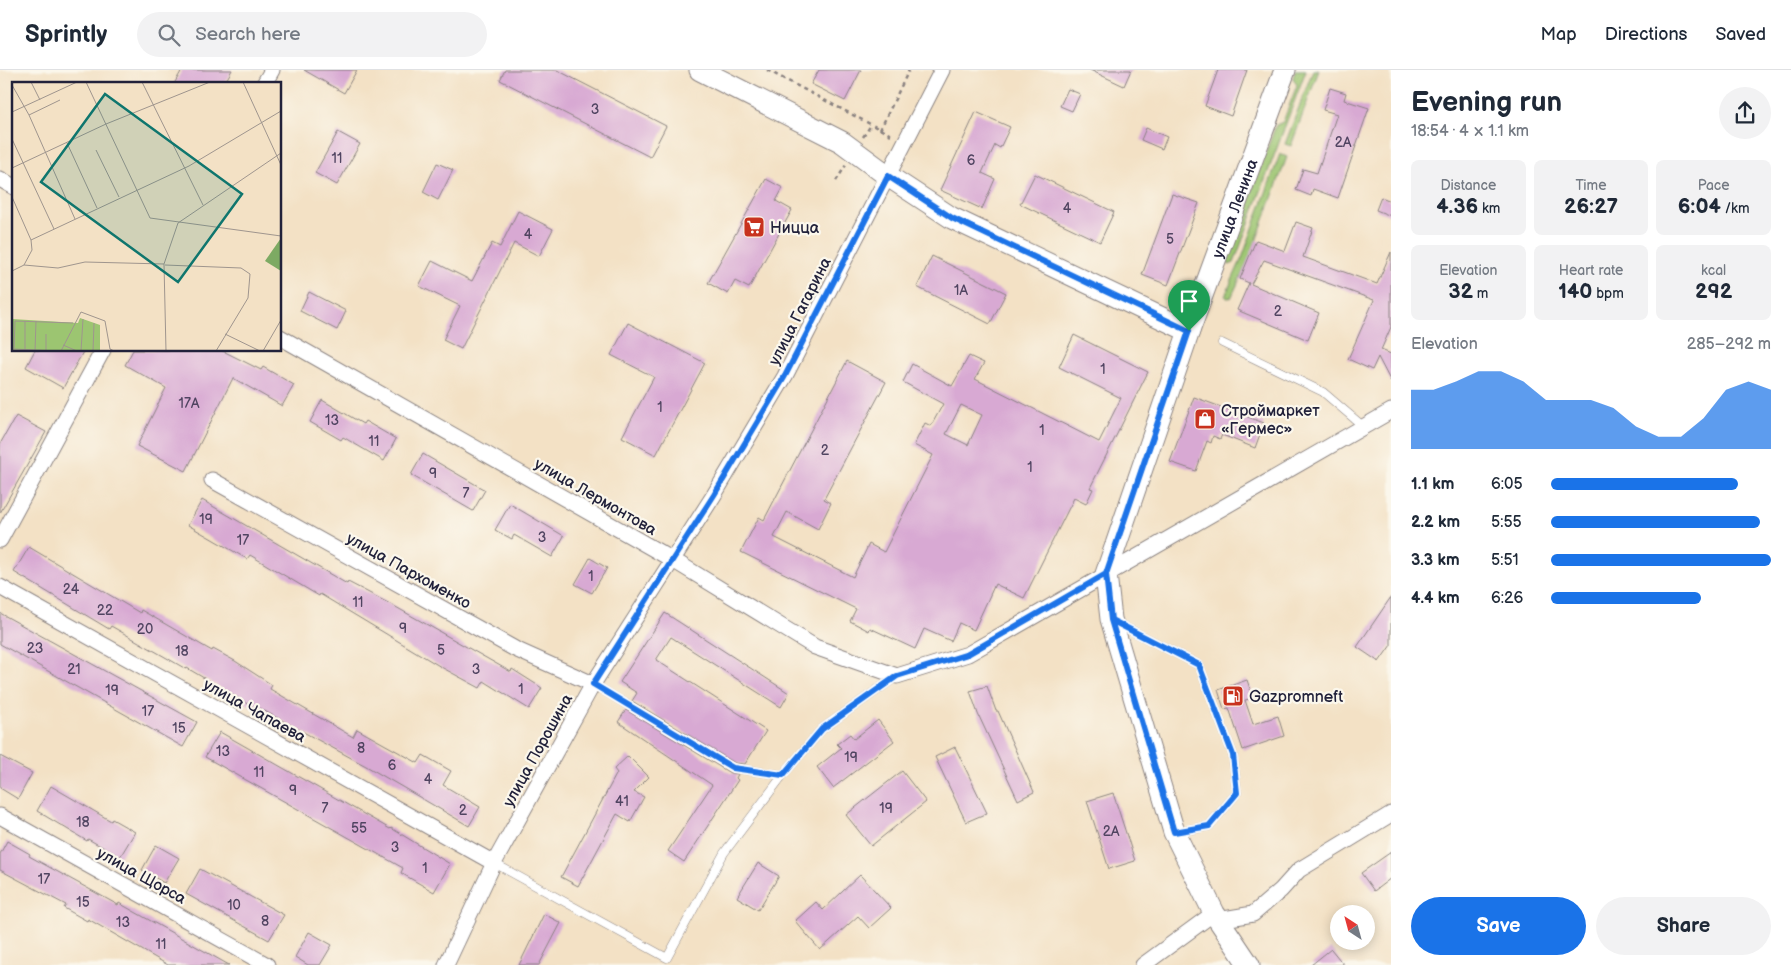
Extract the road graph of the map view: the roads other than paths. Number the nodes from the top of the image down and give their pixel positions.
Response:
1 (272, 70) edge
2 (700, 70) edge
3 (942, 70) edge
4 (1285, 70) edge
5 (265, 82) edge
6 (888, 176) junction
7 (0, 179) edge
8 (12, 186) edge
9 (1189, 331) junction
10 (281, 338) edge
11 (1222, 343) dead end
12 (102, 351) edge
13 (1391, 411) edge
14 (1364, 427) junction
15 (212, 480) dead end
16 (0, 540) edge
17 (673, 560) junction
18 (1106, 574) junction
19 (0, 587) edge
20 (1111, 620) junction
21 (897, 676) junction
22 (593, 684) junction
23 (783, 775) junction
24 (1391, 814) edge
25 (0, 816) edge
26 (1174, 832) junction
27 (494, 864) junction
28 (1216, 916) junction
29 (667, 958) junction
30 (267, 965) edge
31 (446, 965) edge
32 (662, 965) edge
33 (1143, 965) edge
34 (1249, 965) edge

1 - 5 street
2 - 6 main road
3 - 6 street, улица Гагарина
4 - 9 main road, улица Ленина
6 - 9 main road
6 - 17 street, улица Гагарина
7 - 8 street
9 - 18 main road, улица Ленина
10 - 17 street, улица Лермонтова
11 - 14 lane
12 - 16 street
13 - 14 street
14 - 18 street
15 - 22 street, улица Пархоменко
17 - 21 street, улица Лермонтова
17 - 22 street, улица Порошина
18 - 20 main road
18 - 21 street
19 - 27 street, улица Чапаева
20 - 26 main road
20 - 26 lane
21 - 23 lane
22 - 23 lane
22 - 27 street, улица Порошина
23 - 29 lane
24 - 28 street
25 - 30 street, улица Щорса
26 - 28 main road
27 - 29 lane
27 - 31 street, улица Порошина
28 - 33 street
28 - 34 main road
29 - 32 lane

